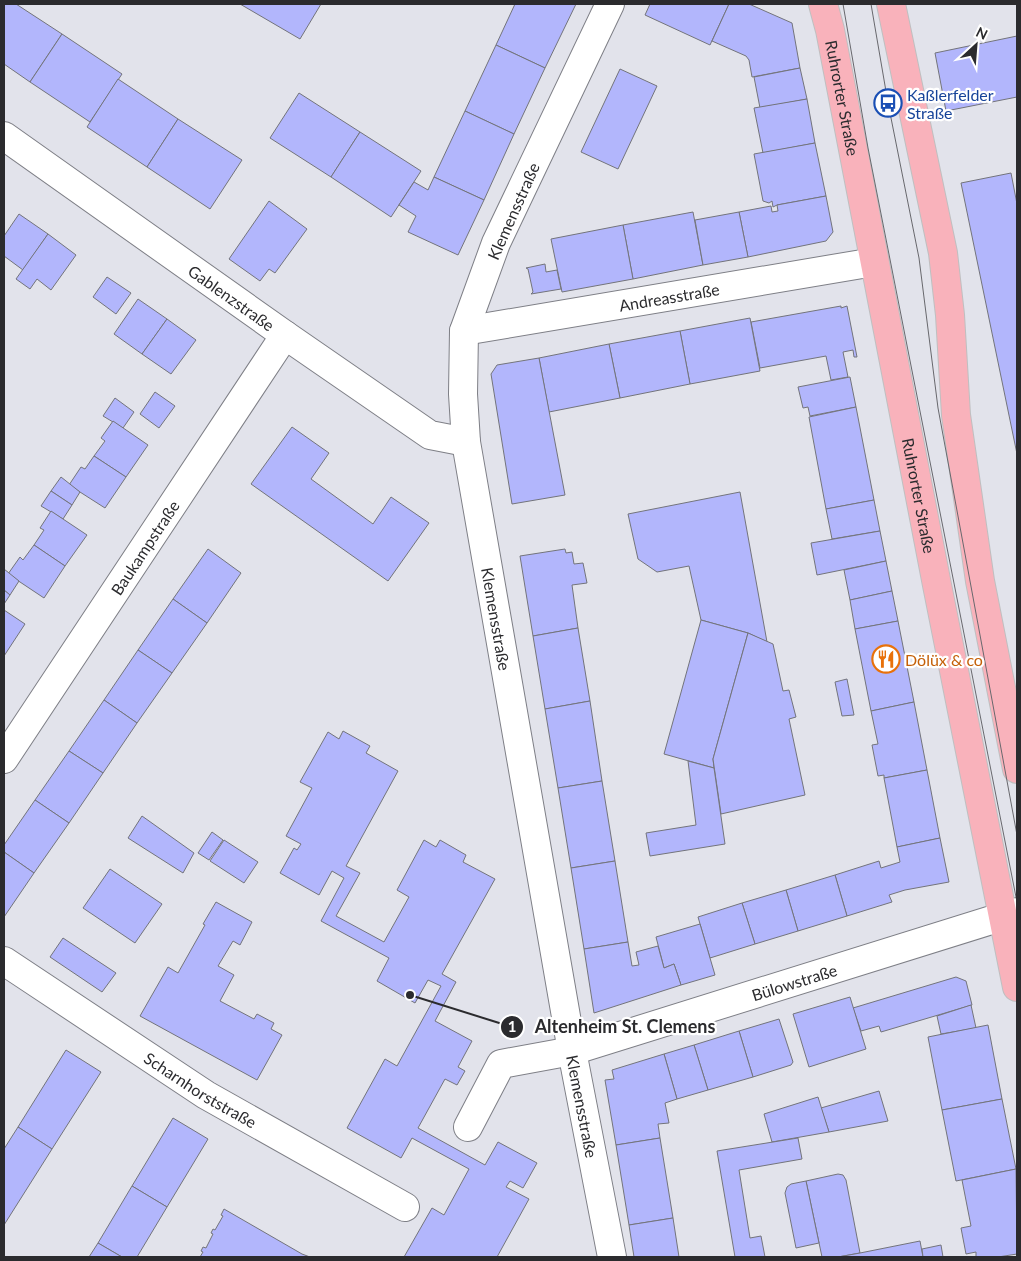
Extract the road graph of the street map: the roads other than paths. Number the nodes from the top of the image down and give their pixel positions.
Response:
1 (610, 4) edge
2 (823, 4) edge
3 (891, 4) edge
4 (4, 137) edge
5 (874, 262) junction
6 (464, 331) junction
7 (285, 335) junction
8 (466, 442) junction
9 (4, 759) edge
10 (1017, 769) edge
11 (1010, 915) edge
12 (4, 961) edge
13 (1017, 987) edge
14 (572, 1051) junction
15 (468, 1128) dead end
16 (405, 1207) dead end
17 (612, 1257) edge

1 - 6 street, Klemensstraße
2 - 5 main road, Ruhrorter Straße
3 - 10 main road
4 - 7 street, Gablenzstraße
5 - 6 street, Andreasstraße
5 - 11 main road, Ruhrorter Straße
6 - 8 street, Klemensstraße
7 - 8 street, Gablenzstraße
7 - 9 street, Baukampstraße
8 - 14 street, Klemensstraße
11 - 13 main road, Ruhrorter Straße
11 - 14 street, Bülowstraße
12 - 16 street, Scharnhorststraße
14 - 15 street, Bülowstraße
14 - 17 street, Klemensstraße

